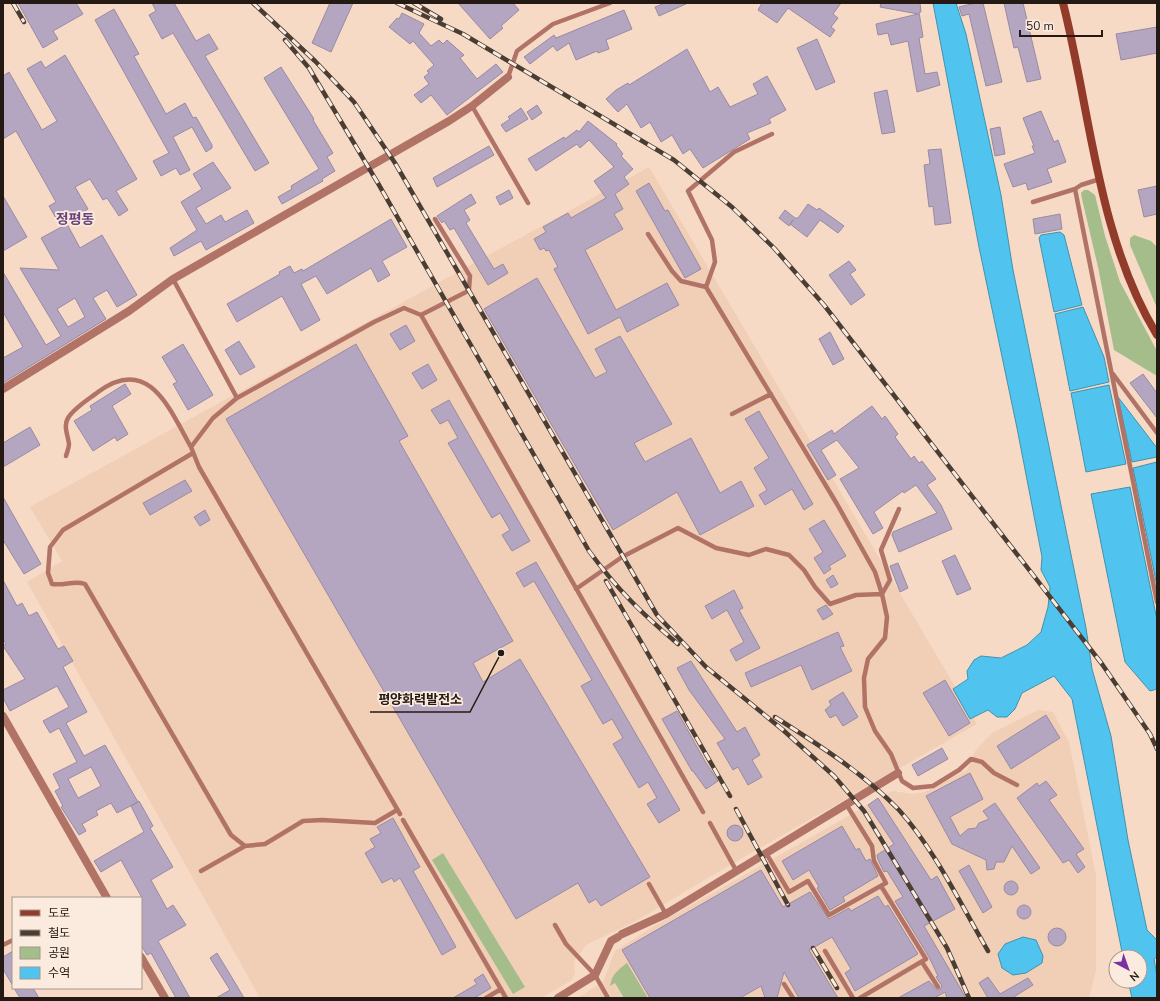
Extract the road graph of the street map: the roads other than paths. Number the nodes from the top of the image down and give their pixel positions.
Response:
1 (610, 3) edge
2 (1063, 3) edge
3 (508, 77) joint
4 (472, 106) junction
5 (772, 134) dead end
6 (1100, 179) junction
7 (1075, 189) junction
8 (1033, 202) dead end
9 (528, 203) dead end
10 (435, 220) dead end
11 (648, 234) dead end
12 (173, 279) junction
13 (706, 287) junction
14 (421, 315) junction
15 (1157, 335) edge
16 (1112, 373) junction
17 (3, 389) edge
18 (770, 394) junction
19 (237, 398) junction
20 (732, 414) dead end
21 (1157, 433) edge
22 (191, 447) junction
23 (193, 453) junction
24 (66, 456) dead end
25 (899, 509) dead end
26 (576, 589) junction
27 (882, 594) junction
28 (1157, 602) edge
29 (3, 716) edge
30 (898, 773) junction
31 (1017, 784) dead end
32 (846, 804) junction
33 (704, 812) dead end
34 (403, 820) dead end
35 (710, 823) dead end
36 (244, 846) junction
37 (766, 853) junction
38 (200, 871) dead end
39 (737, 872) junction
40 (649, 884) dead end
41 (881, 886) junction
42 (106, 897) edge
43 (666, 914) junction
44 (555, 925) dead end
45 (12, 940) edge
46 (3, 945) edge
47 (825, 952) dead end
48 (142, 959) edge
49 (922, 962) junction
50 (595, 975) junction
51 (784, 984) dead end
52 (938, 987) dead end
53 (501, 989) junction
54 (165, 998) edge
55 (486, 998) edge
56 (506, 998) edge
57 (558, 998) edge
58 (608, 998) edge
59 (793, 998) edge
60 (853, 998) edge
61 (860, 998) edge

1 - 3 lane
2 - 6 main road
3 - 4 street
4 - 9 lane
4 - 12 street
5 - 13 lane
6 - 7 lane
6 - 15 main road
7 - 8 lane
7 - 16 lane
10 - 14 lane
11 - 13 lane
12 - 17 street
12 - 19 lane
13 - 18 lane
14 - 19 lane
14 - 26 lane
16 - 21 lane
16 - 28 lane
18 - 20 lane
18 - 27 lane
19 - 22 lane
22 - 23 lane
22 - 24 lane
23 - 36 lane
23 - 36 lane
25 - 27 lane
26 - 27 lane
26 - 33 lane
27 - 30 lane
29 - 42 street
30 - 31 lane
30 - 32 street
32 - 37 street
32 - 41 lane
34 - 53 lane
35 - 39 lane
36 - 38 lane
37 - 39 street
37 - 41 lane
39 - 43 street
40 - 43 lane
41 - 49 lane
43 - 50 street
44 - 50 lane
45 - 46 lane
47 - 60 lane
48 - 54 street
49 - 52 lane
49 - 61 lane
50 - 57 street
50 - 58 lane
51 - 59 lane
53 - 55 lane
53 - 56 lane

